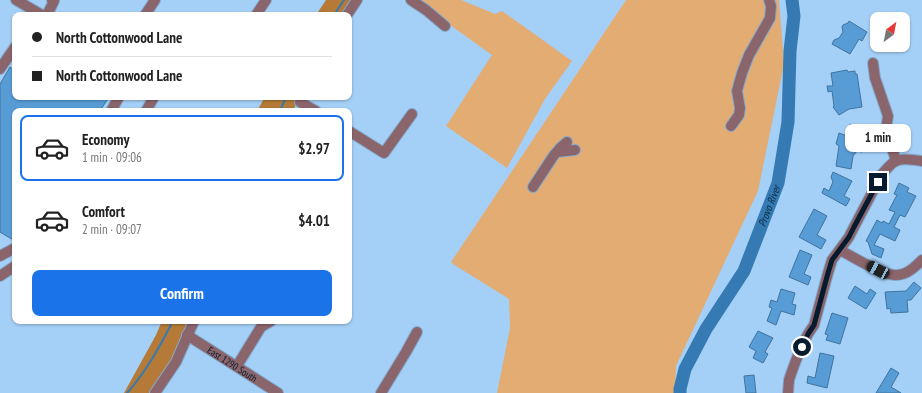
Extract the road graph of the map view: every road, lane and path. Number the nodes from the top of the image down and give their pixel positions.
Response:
1 (16, 0) edge
2 (54, 0) edge
3 (155, 0) edge
4 (266, 0) edge
5 (357, 0) edge
6 (411, 0) edge
7 (769, 0) edge
8 (37, 12) edge
9 (42, 12) edge
10 (147, 12) edge
11 (258, 12) edge
12 (349, 12) edge
13 (445, 26) dead end
14 (12, 51) edge
15 (873, 63) dead end
16 (0, 69) edge
17 (300, 103) edge
18 (310, 108) edge
19 (412, 114) dead end
20 (731, 126) dead end
21 (352, 133) edge
22 (567, 142) dead end
23 (575, 150) dead end
24 (558, 152) junction
25 (896, 161) junction
26 (922, 161) edge
27 (533, 187) dead end
28 (840, 250) junction
29 (5, 252) edge
30 (922, 260) edge
31 (12, 266) edge
32 (12, 269) edge
33 (0, 276) edge
34 (192, 324) edge
35 (266, 324) edge
36 (417, 332) dead end
37 (187, 335) junction
38 (236, 366) junction
39 (155, 393) edge
40 (278, 393) edge
41 (381, 393) edge
42 (788, 393) edge

1 - 8 street
2 - 9 street
3 - 10 street
4 - 11 street
5 - 12 street
6 - 13 street
7 - 20 street
14 - 16 street
15 - 25 street
17 - 18 street
19 - 21 street
22 - 24 street
23 - 24 street
24 - 27 street
25 - 26 street
25 - 28 street
28 - 30 street
28 - 42 street
29 - 31 street
32 - 33 street
34 - 37 street
35 - 38 street
36 - 41 street
37 - 38 street, East 1290 South
37 - 39 street
38 - 40 street, East 1290 South

